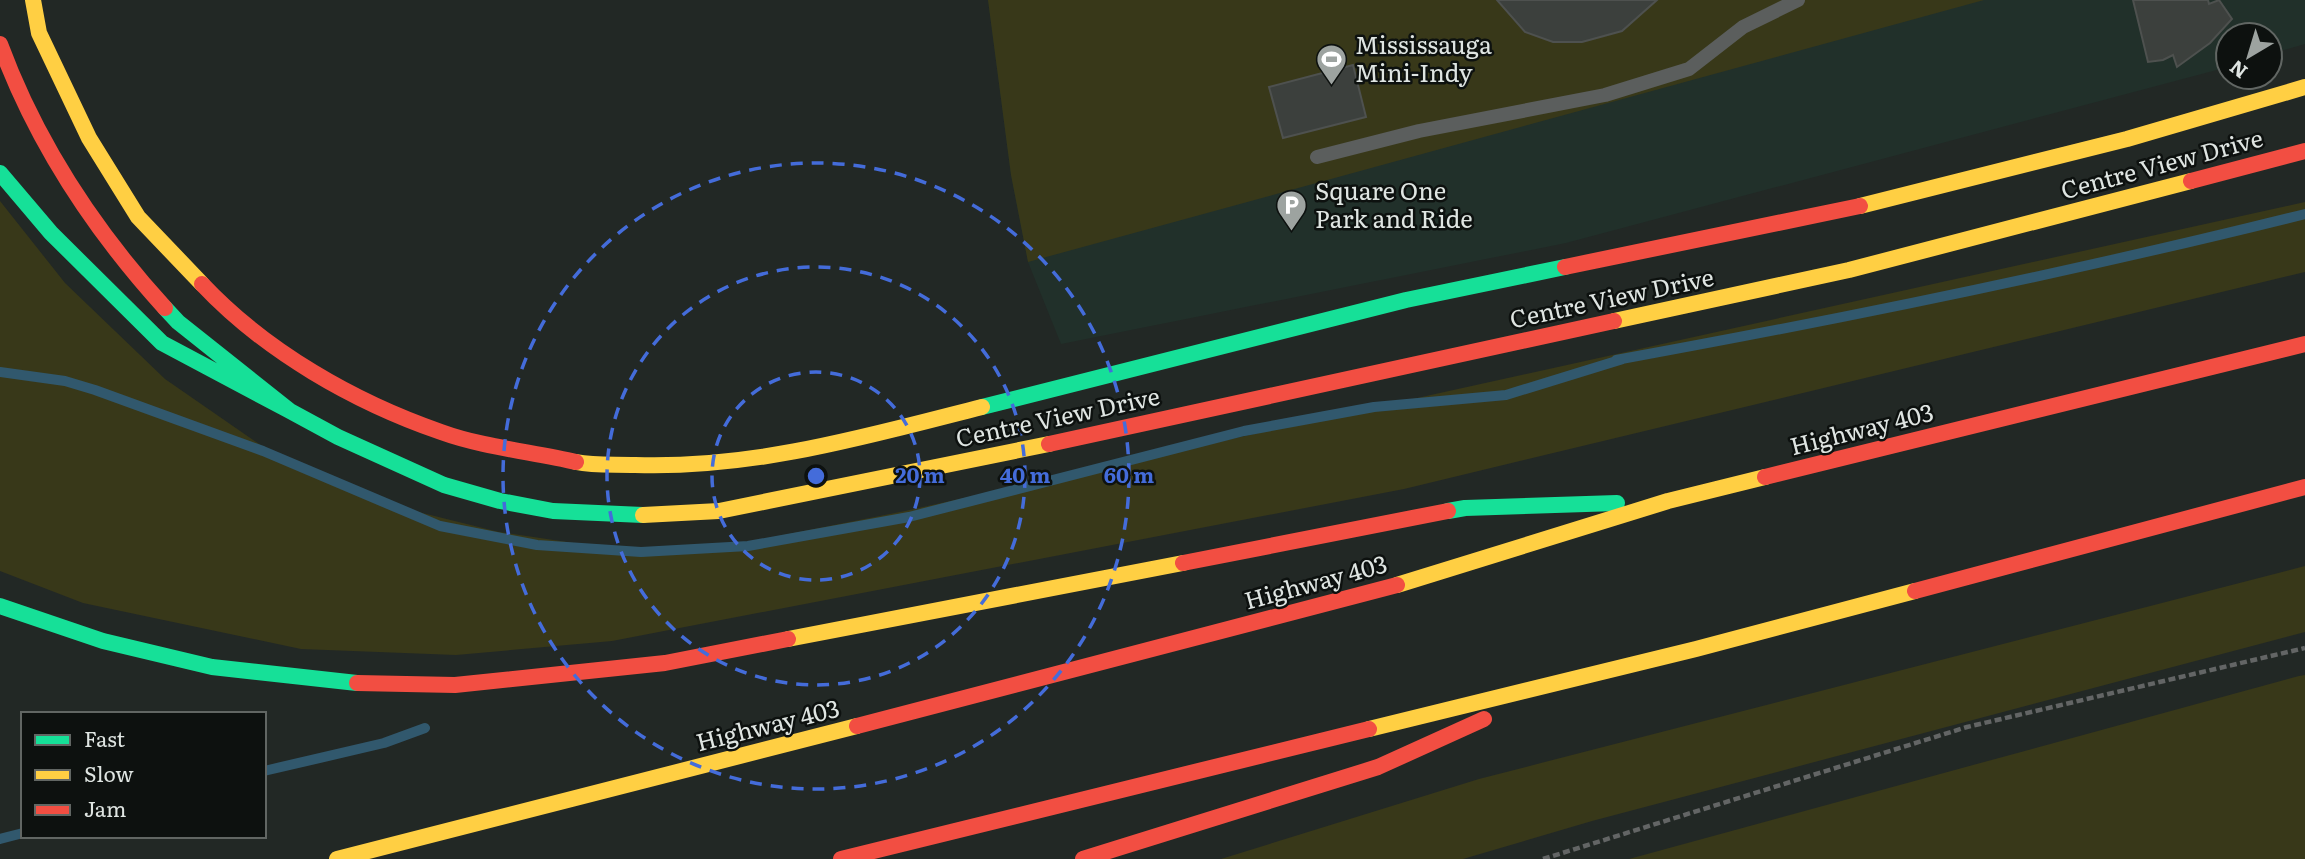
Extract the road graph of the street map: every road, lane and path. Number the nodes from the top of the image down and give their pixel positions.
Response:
1 (33, 0) edge
2 (1798, 0) edge
3 (0, 44) edge
4 (2305, 87) edge
5 (2305, 151) edge
6 (1317, 157) dead end
7 (0, 173) edge
8 (2305, 344) edge
9 (290, 411) junction
10 (2305, 487) edge
11 (1668, 501) junction
12 (0, 606) edge
13 (2305, 648) edge
14 (1569, 680) junction
15 (337, 859) edge
16 (841, 859) edge
17 (1083, 859) edge
18 (1544, 859) edge

1 - 4 main road, Centre View Drive
2 - 6 lane
3 - 9 main road, Centre View Drive
5 - 9 main road, Centre View Drive
7 - 9 main road
8 - 11 main road, Highway 403
10 - 14 main road
11 - 12 main road
11 - 15 main road, Highway 403
13 - 18 path
14 - 16 main road
14 - 17 main road

